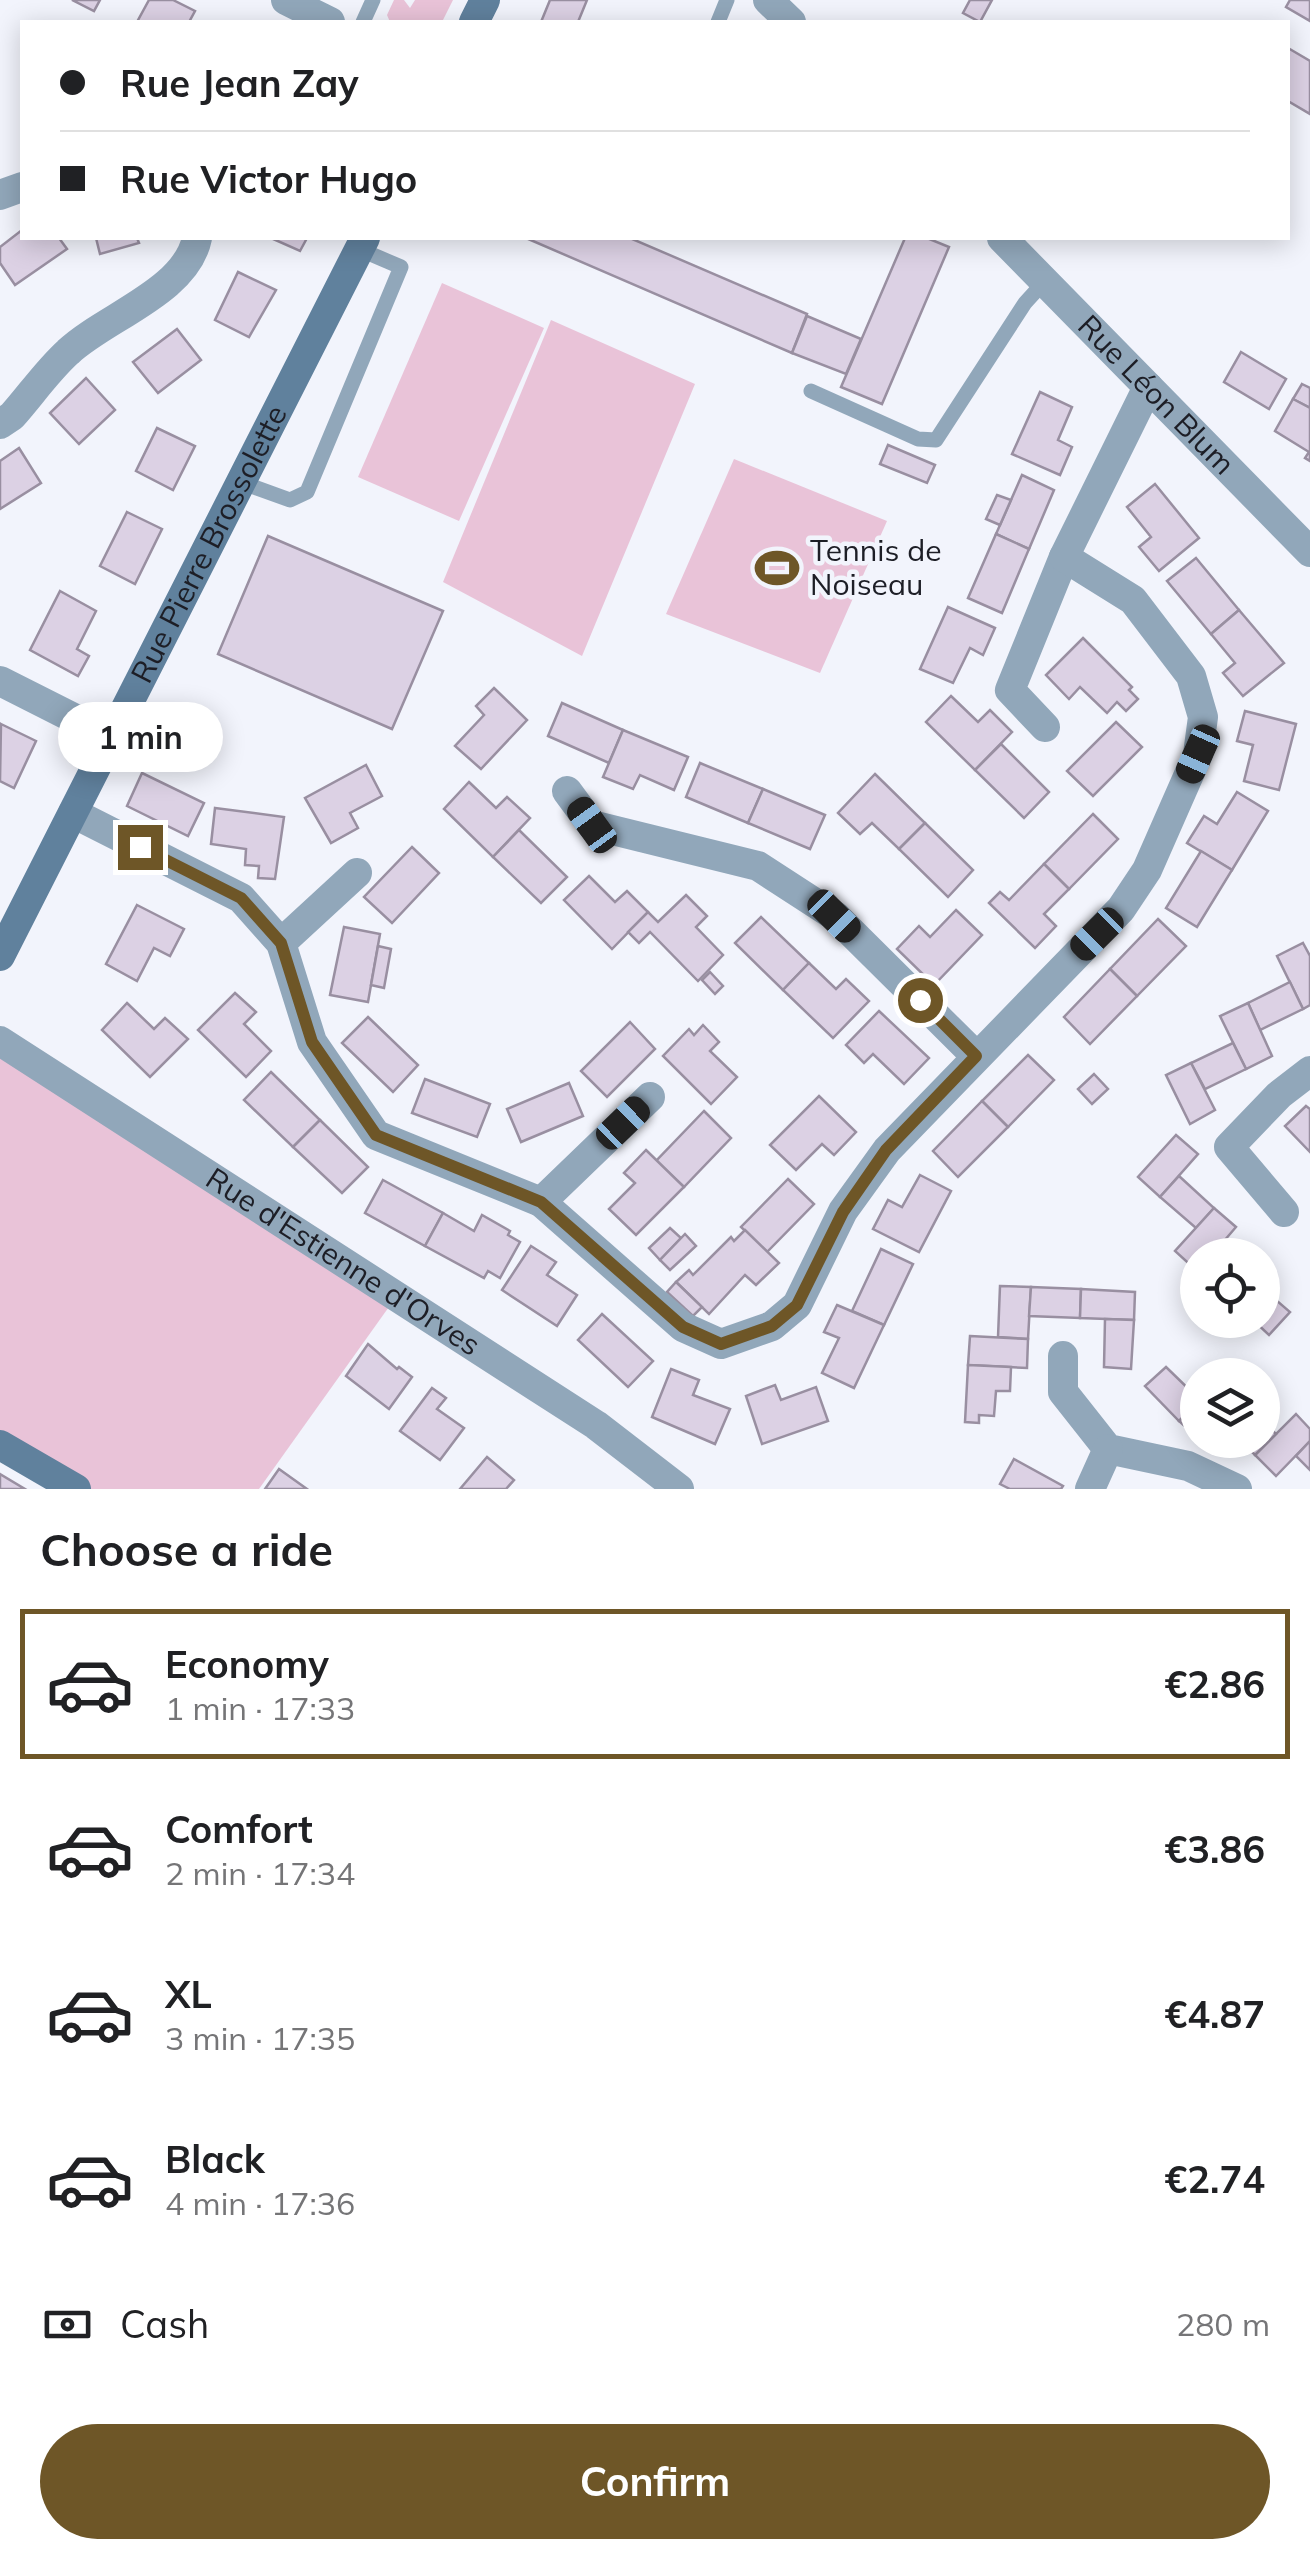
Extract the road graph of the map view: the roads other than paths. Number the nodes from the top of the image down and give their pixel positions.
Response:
1 (286, 0) edge
2 (768, 0) edge
3 (326, 20) edge
4 (789, 20) edge
5 (197, 240) edge
6 (1004, 240) edge
7 (362, 243) edge
8 (1045, 281) junction
9 (1148, 387) junction
10 (811, 391) dead end
11 (0, 424) edge
12 (240, 482) junction
13 (1309, 550) edge
14 (1064, 557) junction
15 (0, 681) edge
16 (1045, 727) dead end
17 (112, 738) junction
18 (567, 792) dead end
19 (73, 813) junction
20 (357, 873) dead end
21 (281, 943) junction
22 (0, 956) edge
23 (0, 1042) edge
24 (976, 1056) junction
25 (1310, 1072) edge
26 (650, 1097) dead end
27 (541, 1202) junction
28 (1284, 1212) dead end
29 (1063, 1356) dead end
30 (0, 1445) edge
31 (1108, 1449) junction
32 (76, 1489) edge
33 (680, 1489) edge
34 (1090, 1489) edge
35 (1237, 1489) edge

1 - 3 street
2 - 4 street
5 - 11 street
6 - 8 street, Rue Léon Blum
7 - 12 street, Rue Pierre Brossolette
7 - 12 lane
8 - 9 street, Rue Léon Blum
8 - 10 lane
9 - 13 street, Rue Léon Blum
9 - 14 street
12 - 17 street, Rue Pierre Brossolette
14 - 16 street
14 - 24 street
15 - 17 street
17 - 19 street, Rue Pierre Brossolette
18 - 24 street
19 - 21 street
19 - 22 street, Rue Pierre Brossolette
20 - 21 street
21 - 27 street
23 - 33 street, Rue d'Estienne d'Orves
24 - 27 street
25 - 28 street
26 - 27 street
29 - 31 street
30 - 32 street
31 - 34 street
31 - 35 street

